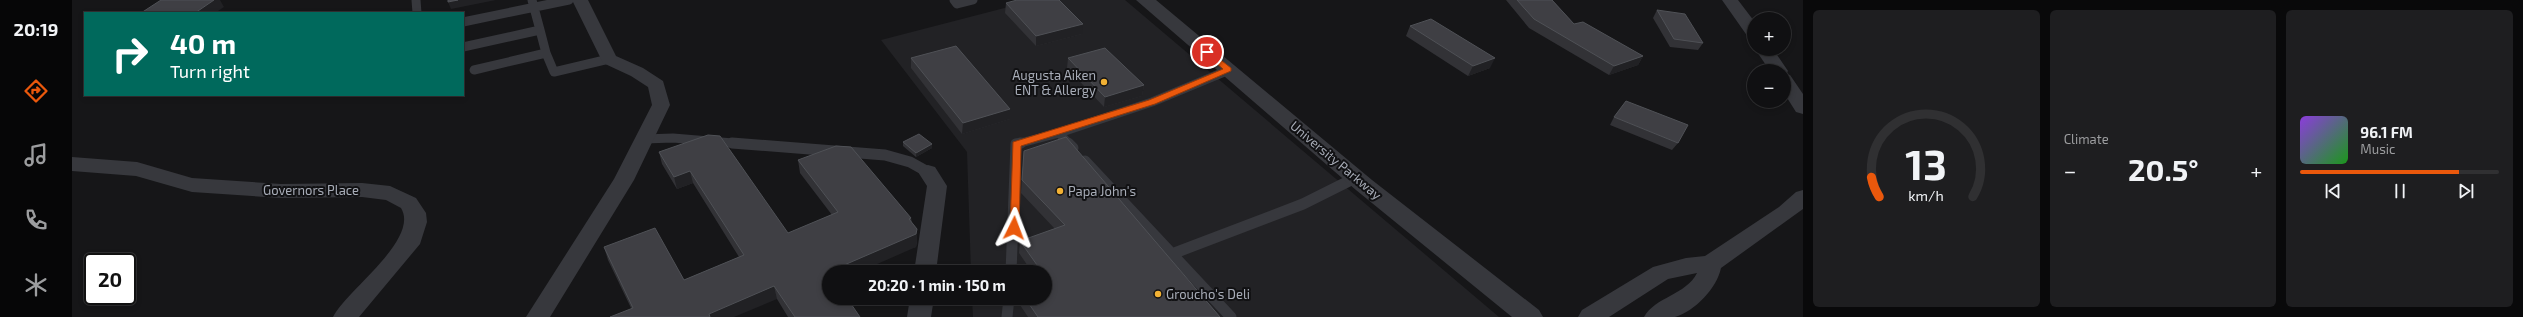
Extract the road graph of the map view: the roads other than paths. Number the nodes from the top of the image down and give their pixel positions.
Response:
1 (416, 0) edge
2 (569, 0) edge
3 (580, 0) edge
4 (954, 0) edge
5 (973, 0) edge
6 (1145, 0) edge
7 (1730, 0) edge
8 (533, 4) edge
9 (417, 12) edge
10 (464, 22) edge
11 (1747, 23) edge
12 (540, 30) junction
13 (464, 47) edge
14 (546, 53) junction
15 (609, 59) junction
16 (474, 70) dead end
17 (1229, 70) junction
18 (1791, 90) edge
19 (1803, 108) edge
20 (1059, 132) junction
21 (644, 139) junction
22 (72, 164) edge
23 (928, 172) joint
24 (1355, 178) junction
25 (1803, 197) edge
26 (1172, 254) junction
27 (1710, 264) junction
28 (926, 265) edge
29 (1011, 265) edge
30 (921, 305) edge
31 (1008, 305) edge
32 (345, 317) edge
33 (538, 317) edge
34 (919, 317) edge
35 (1007, 317) edge
36 (1231, 317) edge
37 (1530, 317) edge
38 (1590, 317) edge
39 (1656, 317) edge

1 - 9 lane
2 - 8 lane
3 - 15 street
4 - 5 lane
6 - 17 street, University Parkway
7 - 11 street
8 - 10 lane
8 - 12 lane
12 - 13 lane
12 - 14 lane
14 - 15 lane
14 - 16 lane
15 - 21 street
17 - 20 lane
17 - 24 street, University Parkway
18 - 19 street
20 - 26 lane
20 - 29 lane
21 - 23 lane
21 - 33 street
22 - 32 street, Governors Place
23 - 28 street
24 - 26 lane
24 - 37 street, University Parkway
25 - 27 street
26 - 36 lane
27 - 38 street
27 - 39 street
30 - 34 street
31 - 35 lane

